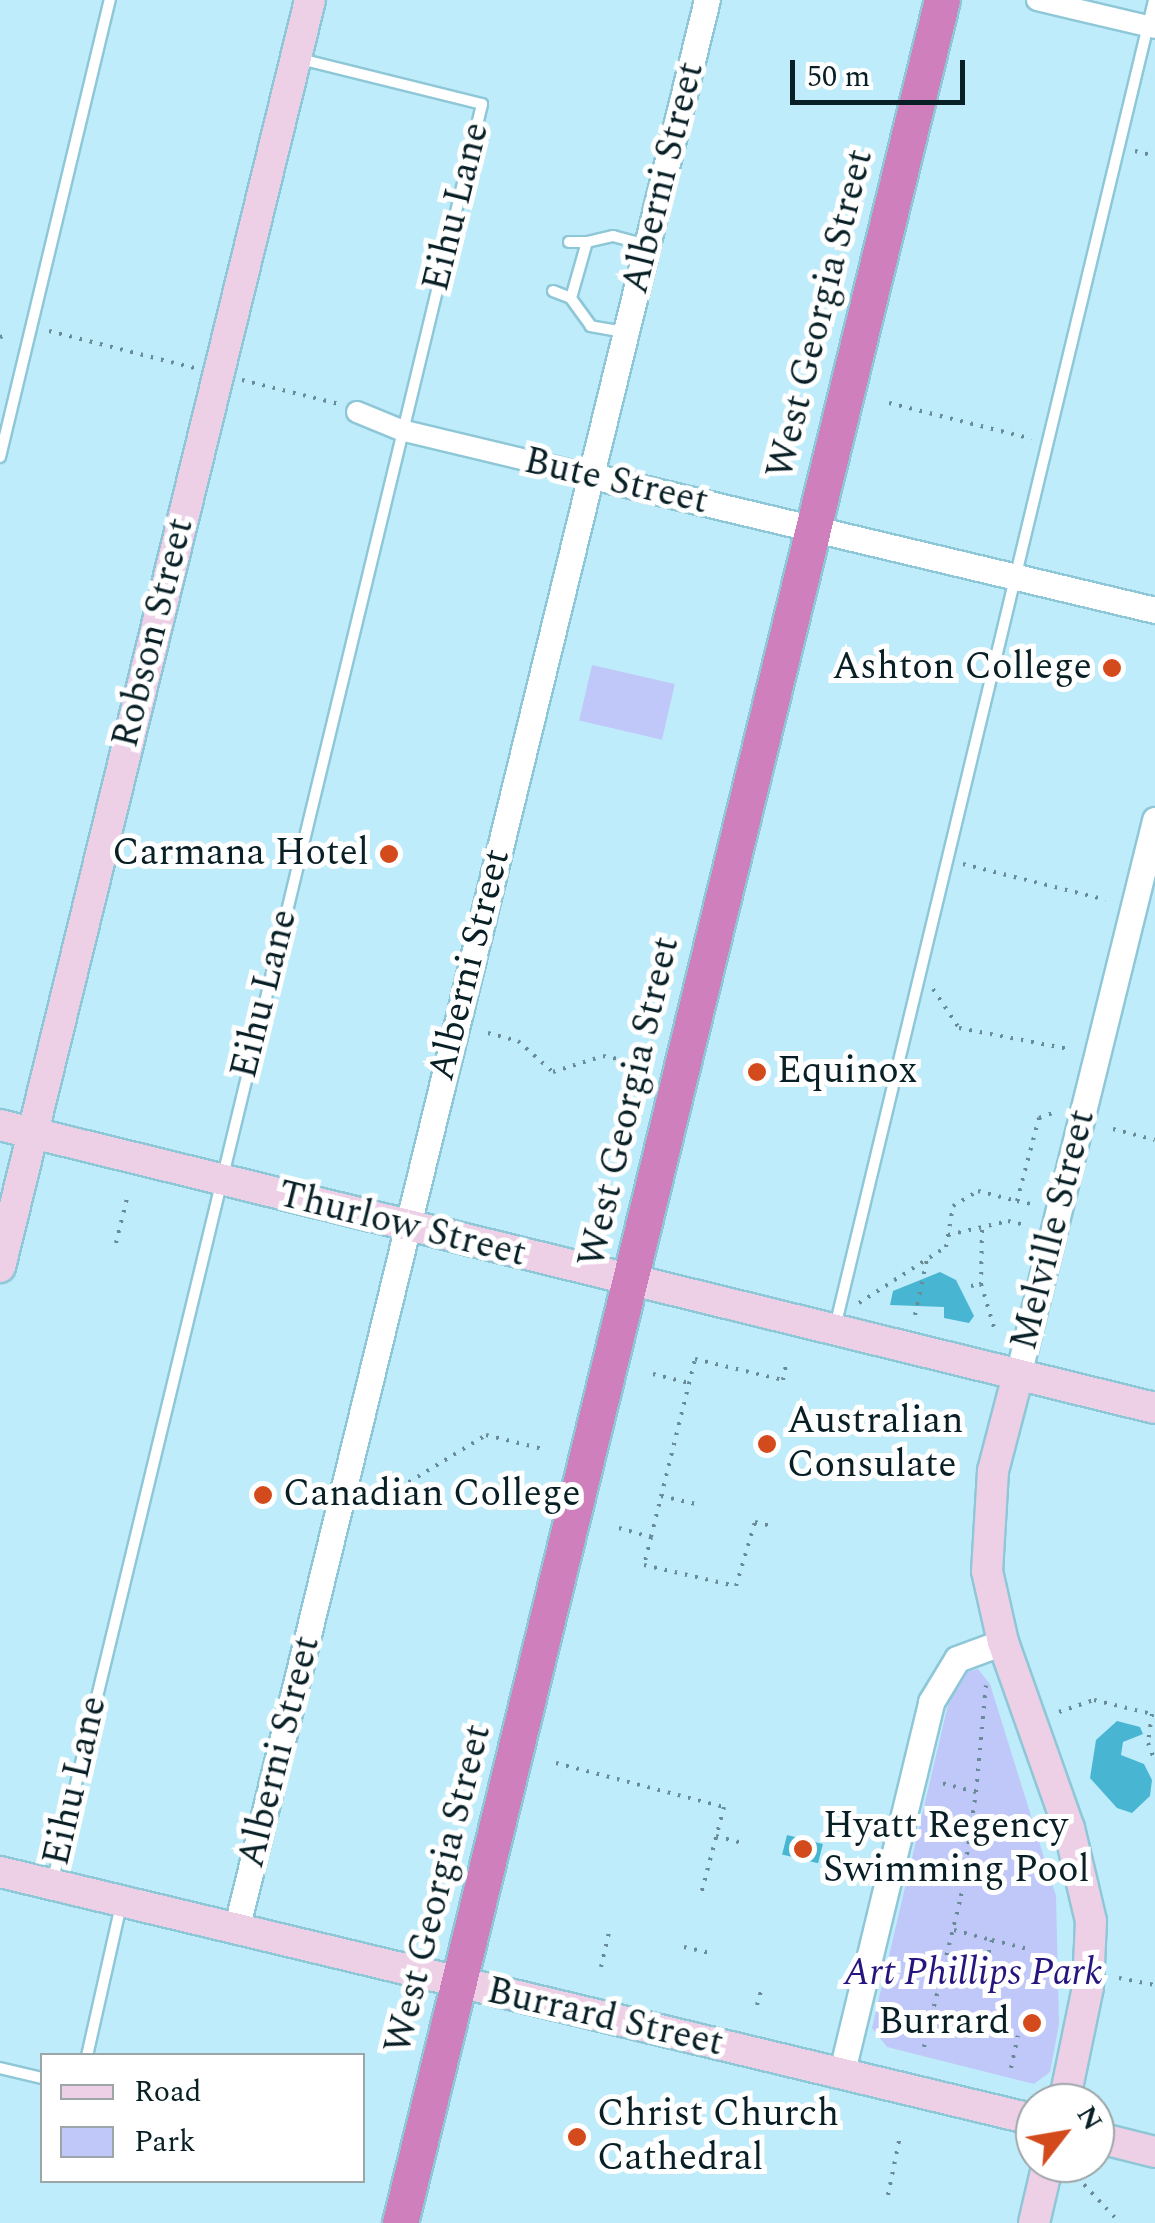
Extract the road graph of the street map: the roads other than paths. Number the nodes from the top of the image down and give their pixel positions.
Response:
1 (110, 0) edge
2 (310, 0) edge
3 (707, 0) edge
4 (942, 0) edge
5 (1037, 0) edge
6 (1154, 0) edge
7 (1152, 27) edge
8 (295, 58) junction
9 (568, 242) dead end
10 (586, 242) junction
11 (648, 245) junction
12 (553, 291) dead end
13 (571, 298) junction
14 (627, 332) junction
15 (357, 412) road end
16 (401, 430) junction
17 (0, 457) edge
18 (592, 476) junction
19 (812, 529) junction
20 (1013, 576) junction
21 (1155, 610) edge
22 (1155, 820) edge
23 (0, 1125) edge
24 (32, 1133) junction
25 (221, 1178) junction
26 (406, 1226) junction
27 (0, 1267) edge
28 (631, 1282) junction
29 (834, 1332) junction
30 (1018, 1374) junction
31 (1155, 1408) edge
32 (1003, 1642) junction
33 (0, 1872) edge
34 (52, 1884) junction
35 (122, 1902) junction
36 (236, 1930) junction
37 (460, 1984) junction
38 (88, 2053) edge
39 (0, 2068) edge
40 (842, 2074) junction
41 (40, 2078) edge
42 (1068, 2083) edge
43 (1015, 2115) edge
44 (1115, 2141) edge
45 (1155, 2152) edge
46 (1043, 2183) edge
47 (400, 2223) edge
48 (1034, 2223) edge

1 - 17 lane
2 - 8 main road, Robson Street
3 - 11 street, Alberni Street
4 - 19 highway, West Georgia Street
5 - 7 street
6 - 7 lane
7 - 20 lane
8 - 16 lane, Eihu Lane
8 - 24 main road, Robson Street
9 - 10 lane
10 - 11 lane
10 - 13 lane
11 - 14 street, Alberni Street
12 - 13 lane
13 - 14 lane
14 - 18 street, Alberni Street
15 - 16 street, Bute Street
16 - 18 street, Bute Street
16 - 25 lane, Eihu Lane
18 - 19 street, Bute Street
18 - 26 street, Alberni Street
19 - 20 street, Bute Street
19 - 28 highway, West Georgia Street
20 - 21 street, Bute Street
20 - 29 lane
22 - 30 street, Melville Street
23 - 24 main road, Thurlow Street
24 - 25 main road, Thurlow Street
24 - 27 main road, Robson Street
25 - 26 main road, Thurlow Street
25 - 34 lane, Eihu Lane
26 - 28 main road, Thurlow Street
26 - 36 street, Alberni Street
28 - 29 main road, Thurlow Street
28 - 37 highway, West Georgia Street
29 - 30 main road, Thurlow Street
30 - 31 main road, Thurlow Street
30 - 32 main road, Melville Street
32 - 40 street
32 - 42 main road, Melville Street
33 - 34 main road, Burrard Street
34 - 35 main road, Burrard Street
35 - 36 main road, Burrard Street
35 - 38 lane
36 - 37 main road, Burrard Street
37 - 40 main road, Burrard Street
37 - 47 highway, West Georgia Street
39 - 41 lane
40 - 43 main road, Burrard Street
44 - 45 main road
46 - 48 main road

